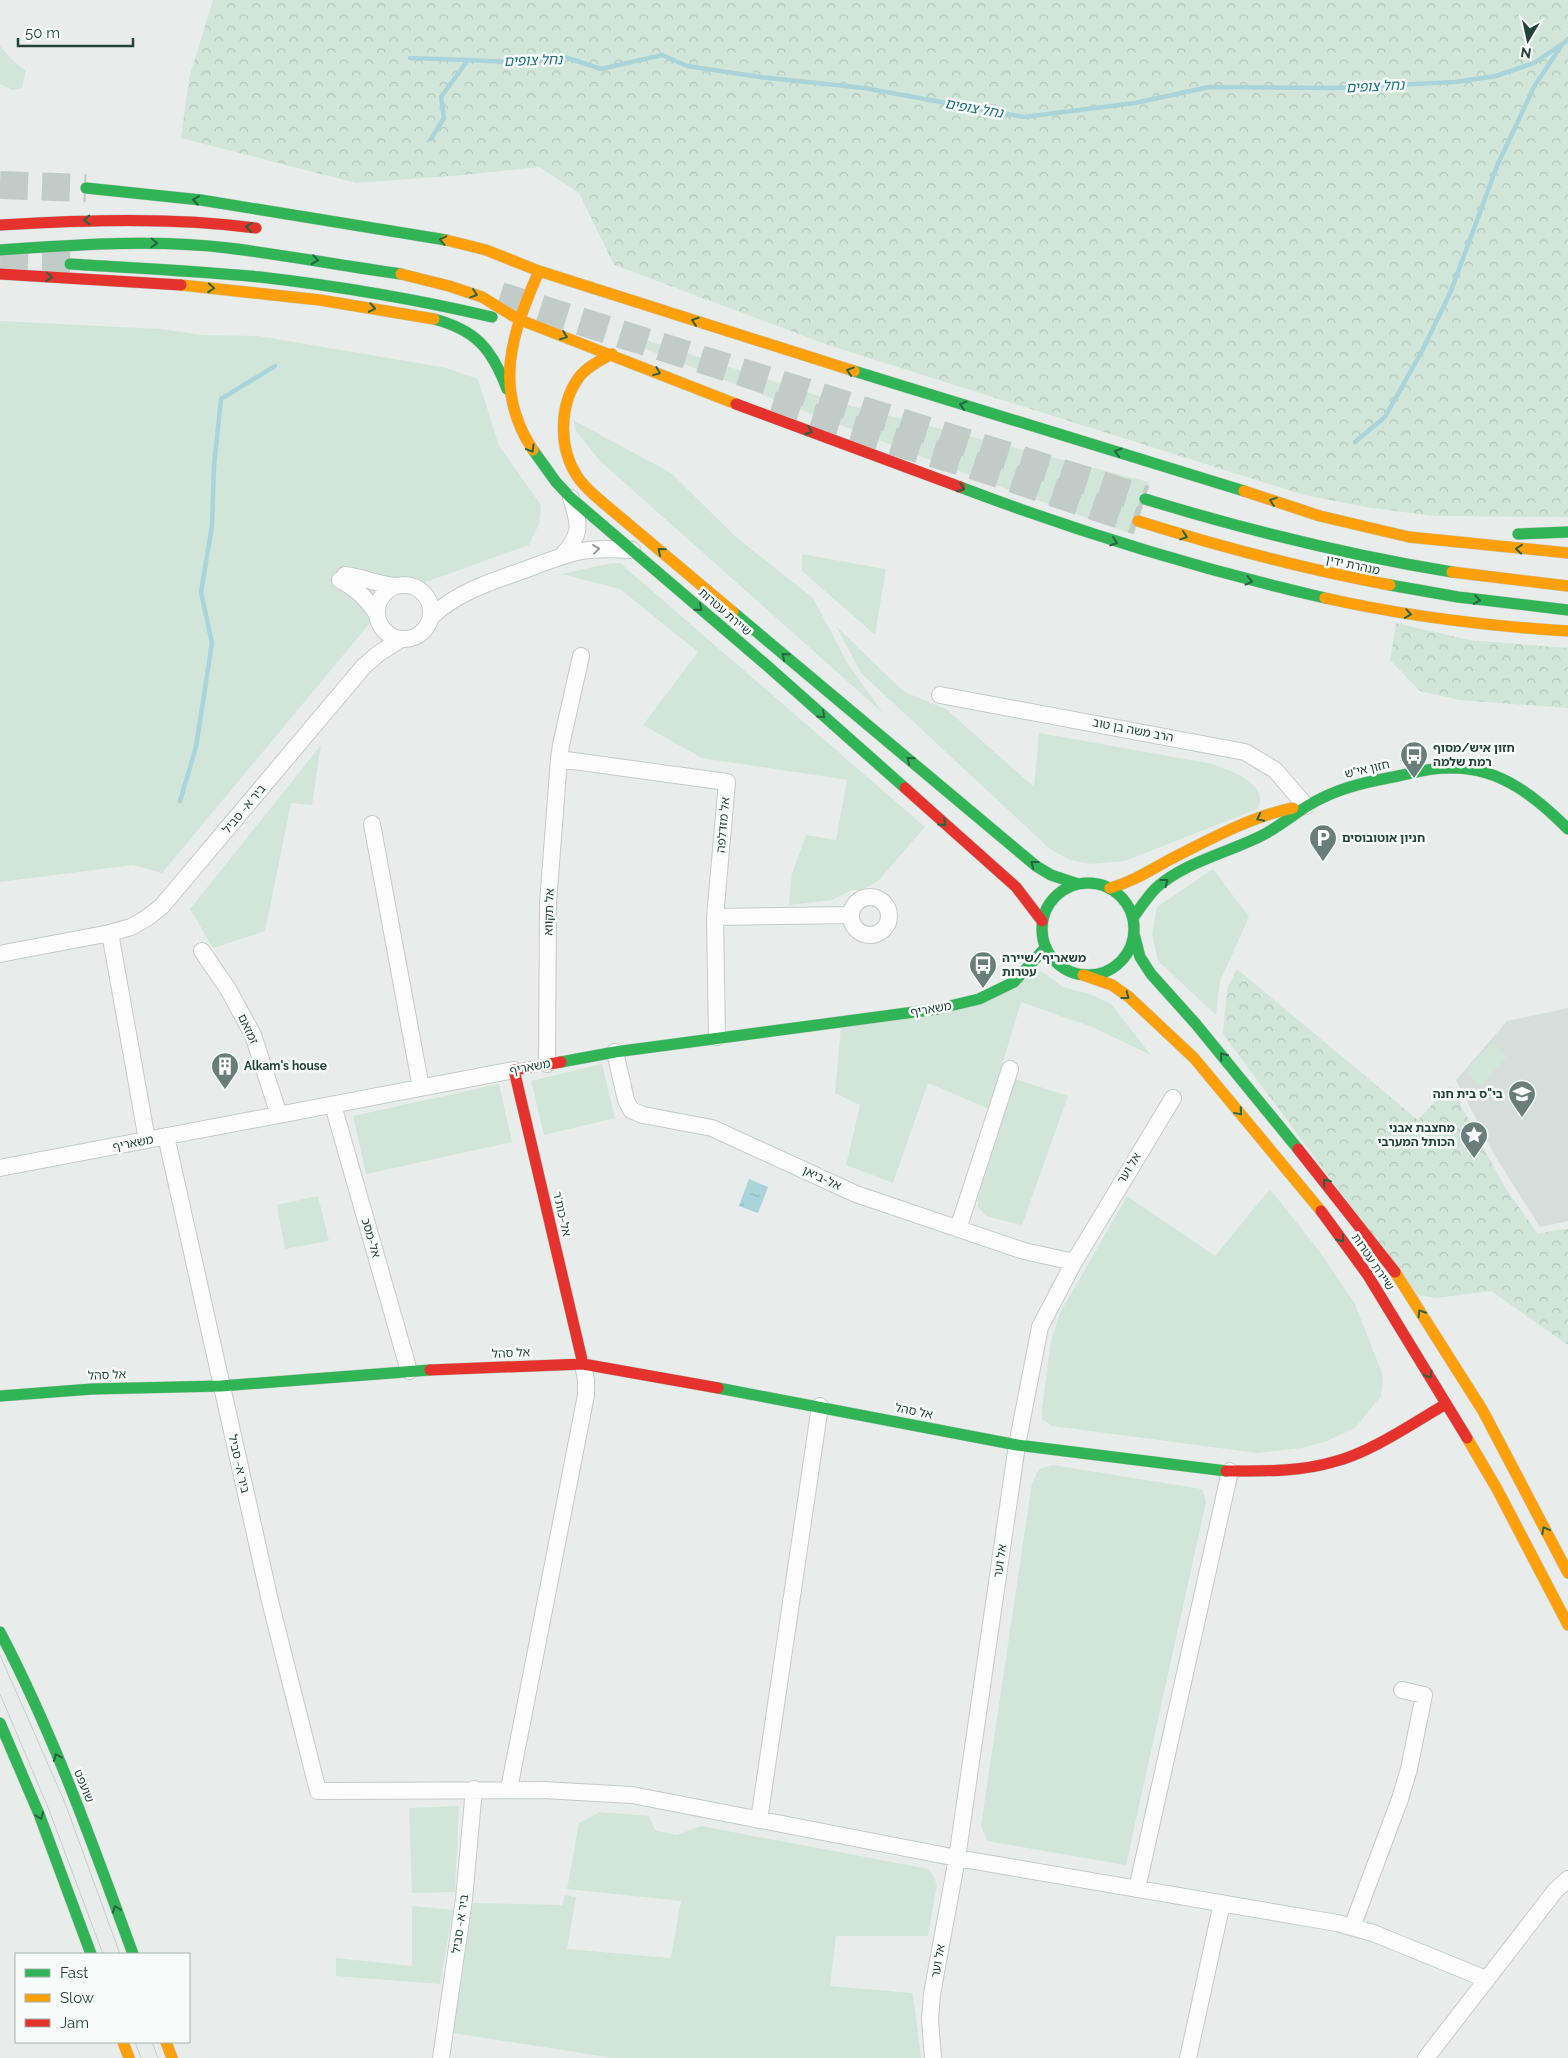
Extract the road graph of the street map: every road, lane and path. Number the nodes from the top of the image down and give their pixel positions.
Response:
1 (86, 188) tunnel mouth
2 (0, 226) edge
3 (265, 230) dead end
4 (0, 250) edge
5 (70, 264) tunnel mouth
6 (496, 267) dead end
7 (539, 271) junction
8 (0, 274) edge
9 (518, 319) junction
10 (612, 354) junction
11 (513, 404) junction
12 (571, 498) junction
13 (1145, 499) tunnel mouth
14 (1320, 516) junction
15 (1138, 521) tunnel mouth
16 (1406, 524) dead end
17 (1568, 532) edge
18 (1503, 533) dead end
19 (632, 550) junction
20 (1568, 553) edge
21 (562, 556) junction
22 (395, 586) junction
23 (1568, 586) edge
24 (467, 590) junction
25 (423, 592) junction
26 (1568, 610) edge
27 (432, 616) junction
28 (379, 619) junction
29 (1568, 632) edge
30 (402, 639) junction
31 (581, 656) dead end
32 (364, 666) junction
33 (940, 695) dead end
34 (559, 760) junction
35 (1306, 806) junction
36 (372, 824) dead end
37 (1568, 829) edge
38 (1078, 884) junction
39 (1110, 888) junction
40 (851, 915) dead end
41 (714, 916) junction
42 (1133, 918) junction
43 (1042, 921) junction
44 (110, 933) junction
45 (1134, 934) junction
46 (1046, 947) junction
47 (202, 951) dead end
48 (0, 954) edge
49 (1083, 975) junction
50 (717, 1037) junction
51 (614, 1052) junction
52 (547, 1064) junction
53 (1010, 1069) dead end
54 (514, 1070) junction
55 (421, 1088) junction
56 (1173, 1098) dead end
57 (333, 1105) junction
58 (279, 1115) junction
59 (166, 1136) junction
60 (147, 1140) junction
61 (0, 1168) edge
62 (958, 1229) junction
63 (1074, 1262) junction
64 (583, 1364) junction
65 (409, 1372) junction
66 (222, 1386) junction
67 (0, 1396) edge
68 (1446, 1404) junction
69 (820, 1406) junction
70 (1017, 1445) junction
71 (1230, 1471) junction
72 (1568, 1573) edge
73 (1568, 1625) edge
74 (0, 1632) edge
75 (1402, 1690) dead end
76 (0, 1723) edge
77 (474, 1789) junction
78 (509, 1790) junction
79 (759, 1820) junction
80 (957, 1858) junction
81 (1568, 1879) edge
82 (1137, 1889) junction
83 (1222, 1903) junction
84 (1352, 1927) junction
85 (91, 1953) edge
86 (133, 1953) edge
87 (1486, 1979) junction
88 (123, 2043) edge
89 (166, 2043) edge
90 (129, 2058) edge
91 (172, 2058) edge
92 (441, 2058) edge
93 (933, 2058) edge
94 (1188, 2058) edge
95 (1426, 2058) edge

7 -> 1 main road
3 -> 2 main road
4 -> 9 main road
5 - 9 main road
6 - 7 main road
7 - 9 main road, שיירת עטרות
14 -> 7 main road
8 -> 11 main road
9 -> 10 main road
9 - 11 main road, שיירת עטרות
10 -> 29 main road
38 -> 10 main road, שיירת עטרות
11 -> 12 main road, שיירת עטרות
12 - 19 main road, שיירת עטרות
12 - 21 street
13 - 23 main road, מנהרת ידין
14 - 16 main road
20 -> 14 main road
15 -> 26 main road, מנהרת ידין
17 - 18 main road
21 -> 19 street
19 -> 43 main road, שיירת עטרות
21 - 24 street
22 - 25 street
22 - 28 street
22 - 28 street
24 - 25 street
24 - 27 street
25 - 27 street
27 - 30 street
28 - 30 street
28 - 32 street, ביר א- סביל
30 - 32 street, ביר א- סביל
31 - 34 street, אל תקווא
32 - 44 street, ביר א- סביל
33 - 35 street, הרב משה בן טוב
34 - 41 street, אל מזדלפה
34 - 52 street, אל תקווא
35 - 37 main road, חזון אי"ש
35 -> 39 main road, חזון אי"ש
42 -> 35 main road, חזון אי"ש
36 - 55 street
38 - 39 main road
38 - 43 main road
39 - 42 main road
40 - 41 street
41 - 50 street, אל מזדלפה
42 - 45 main road
43 - 46 main road
44 - 48 street, ביר א- סביל
44 - 60 street
45 - 49 main road
72 -> 45 main road, שיירת עטרות
46 - 49 main road
46 - 50 main road, משאריף
47 - 58 street, זמזאם
49 -> 68 main road, שיירת עטרות
50 - 51 main road, משאריף
51 - 52 main road, משאריף
51 - 62 street, אל-ביאן
52 - 54 main road, משאריף
53 - 62 street
54 - 55 street, משאריף
54 - 64 main road, אל-כות'ר
55 - 57 street, משאריף
56 - 63 street, אל וער
57 - 58 street, משאריף
57 - 65 street, אל-מסכ
58 - 59 street, משאריף
59 - 60 street, משאריף
59 - 66 street, ביר א- סביל
60 - 61 street, משאריף
62 - 63 street, אל-ביאן
63 - 70 street, אל וער
64 - 65 main road, אל סהל
64 - 69 main road, אל סהל
64 - 78 street
65 - 66 main road, אל סהל
66 - 67 main road, אל סהל
66 - 77 street, ביר א- סביל
68 - 71 main road, אל סהל
68 - 73 main road, שיירת עטרות
69 - 70 main road, אל סהל
69 - 79 street
70 - 71 main road, אל סהל
70 - 80 street, אל וער
71 - 82 street
86 -> 74 main road, שועפט
75 - 84 street
76 -> 85 main road
77 - 78 street
77 - 92 street, ביר א- סביל
78 - 79 street
79 - 80 street
80 - 82 street
80 - 93 street, אל וער
81 - 87 street
82 - 83 street
83 - 84 street
83 - 94 street
84 - 87 street
87 - 95 street
88 - 90 main road
89 - 91 main road

